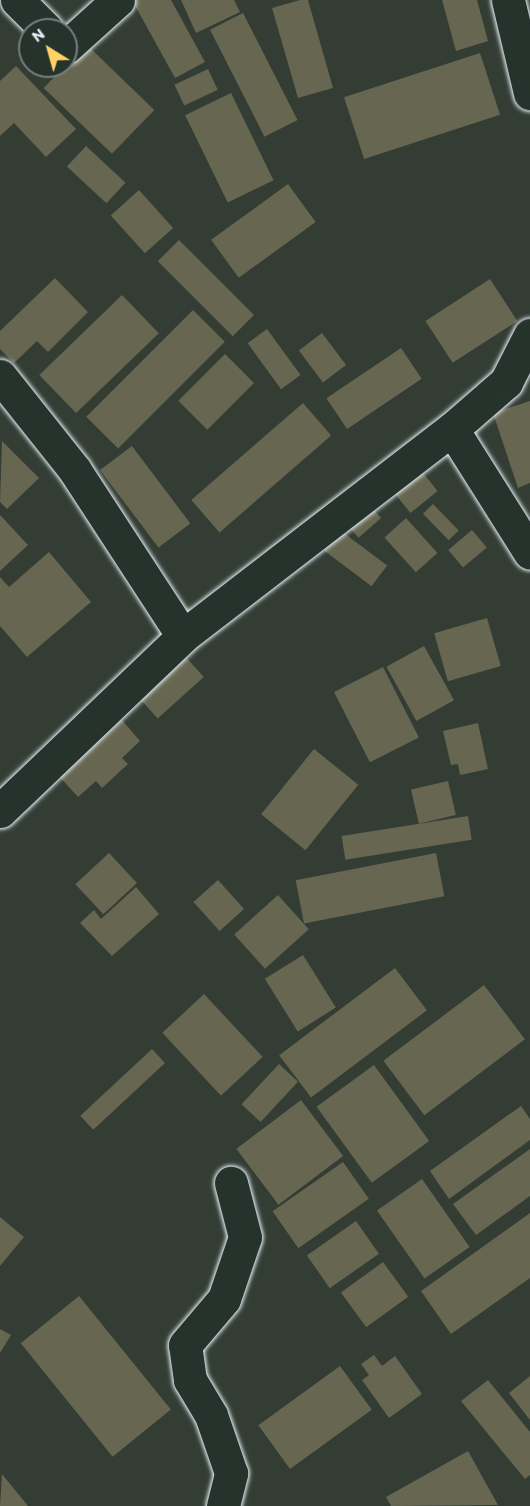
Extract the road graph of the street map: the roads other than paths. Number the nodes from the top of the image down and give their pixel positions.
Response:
1 (17, 0) edge
2 (118, 0) edge
3 (508, 0) edge
4 (35, 18) edge
5 (78, 36) edge
6 (530, 93) edge
7 (530, 335) edge
8 (0, 376) edge
9 (452, 429) junction
10 (530, 553) edge
11 (183, 636) junction
12 (0, 811) edge
13 (231, 1183) dead end
14 (223, 1506) edge

1 - 4 street
2 - 5 street
3 - 6 street
7 - 9 street
8 - 11 street
9 - 10 street
9 - 11 street
11 - 12 street
13 - 14 street

